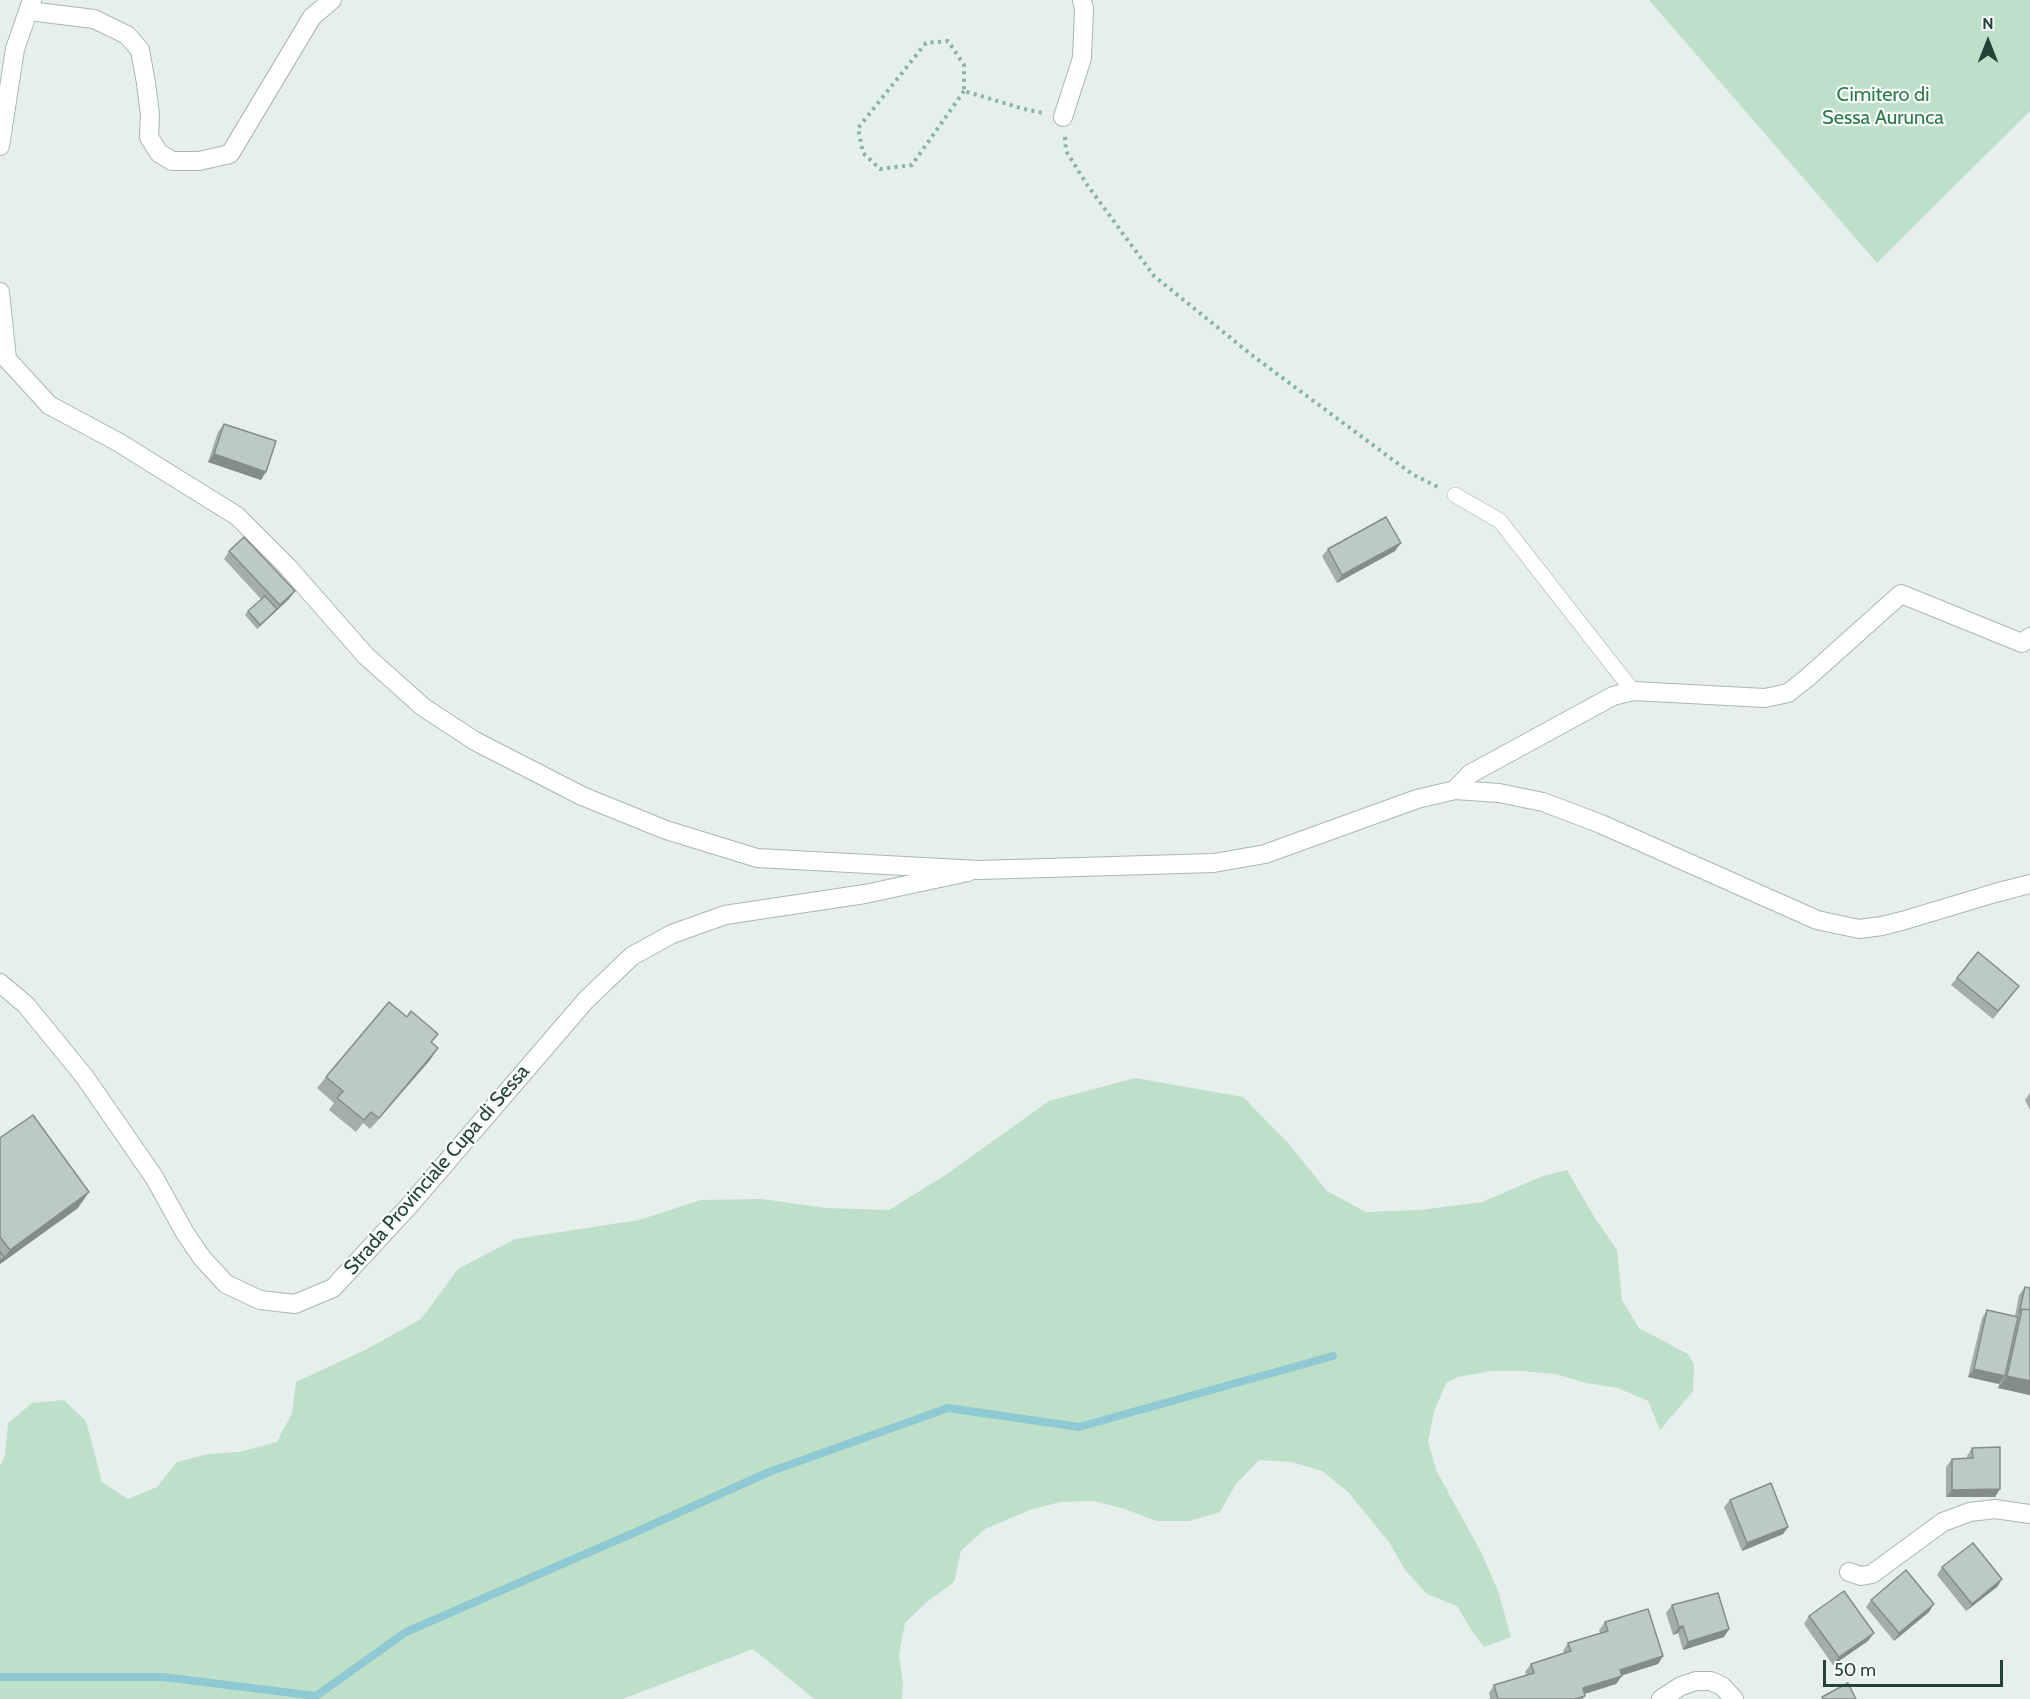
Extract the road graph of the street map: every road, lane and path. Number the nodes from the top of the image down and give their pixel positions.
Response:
1 (332, 0) edge
2 (1082, 0) edge
3 (30, 5) edge
4 (964, 91) junction
5 (1063, 117) junction
6 (0, 146) edge
7 (0, 292) edge
8 (1455, 495) joint
9 (2030, 637) edge
10 (1633, 691) junction
11 (1455, 790) junction
12 (979, 870) junction
13 (2030, 884) edge
14 (0, 983) edge
15 (2030, 1514) edge
16 (1849, 1572) dead end
17 (1661, 1699) edge
18 (1734, 1699) edge

1 - 3 street
2 - 5 street
3 - 6 street
4 - 4 path
4 - 5 path
5 - 8 path
7 - 12 street
8 - 10 lane
9 - 10 street
10 - 11 street
11 - 12 street
11 - 13 street
12 - 14 street, Strada Provinciale Cupa di Sessa
15 - 16 street
17 - 18 street

